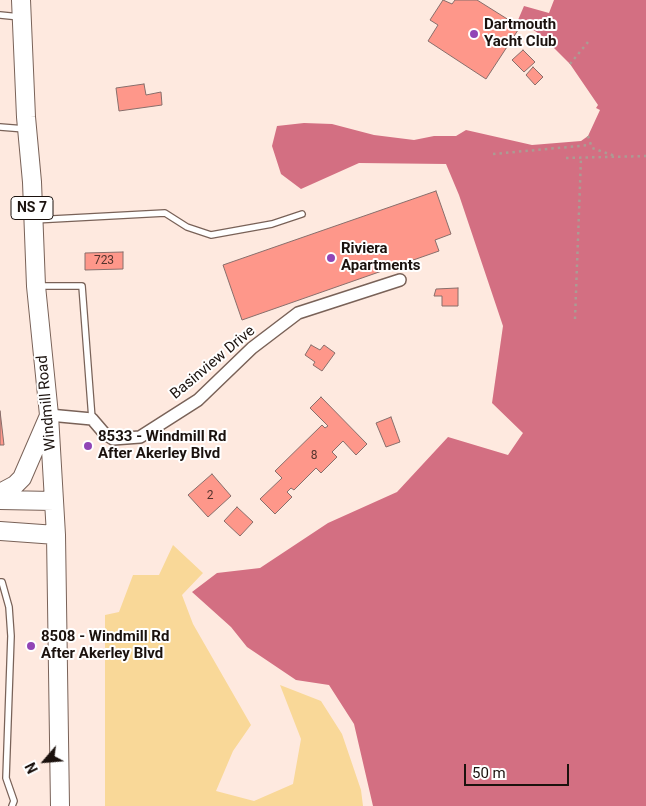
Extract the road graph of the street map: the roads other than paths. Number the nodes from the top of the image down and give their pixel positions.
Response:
1 (21, 9) edge
2 (0, 15) edge
3 (0, 127) edge
4 (27, 129) junction
5 (302, 214) dead end
6 (32, 220) junction
7 (400, 280) dead end
8 (36, 286) junction
9 (49, 415) junction
10 (92, 419) junction
11 (0, 493) edge
12 (0, 500) edge
13 (54, 501) junction
14 (0, 531) edge
15 (56, 534) junction
16 (0, 582) edge
17 (12, 806) edge
18 (60, 806) edge

1 - 2 lane
1 - 4 main road, Windmill Road / NS 7
3 - 4 lane
4 - 6 main road, Windmill Road / NS 7
5 - 6 lane
6 - 8 main road, Windmill Road / NS 7
7 - 10 street, Basinview Drive
8 - 9 main road, Windmill Road / NS 7
8 - 10 lane
9 - 10 street
9 - 11 main road
9 - 13 main road, Windmill Road / NS 7
12 - 13 main road
13 - 15 main road, Windmill Road / NS 7
14 - 15 main road
15 - 18 main road, Windmill Road / NS 7
16 - 17 lane

